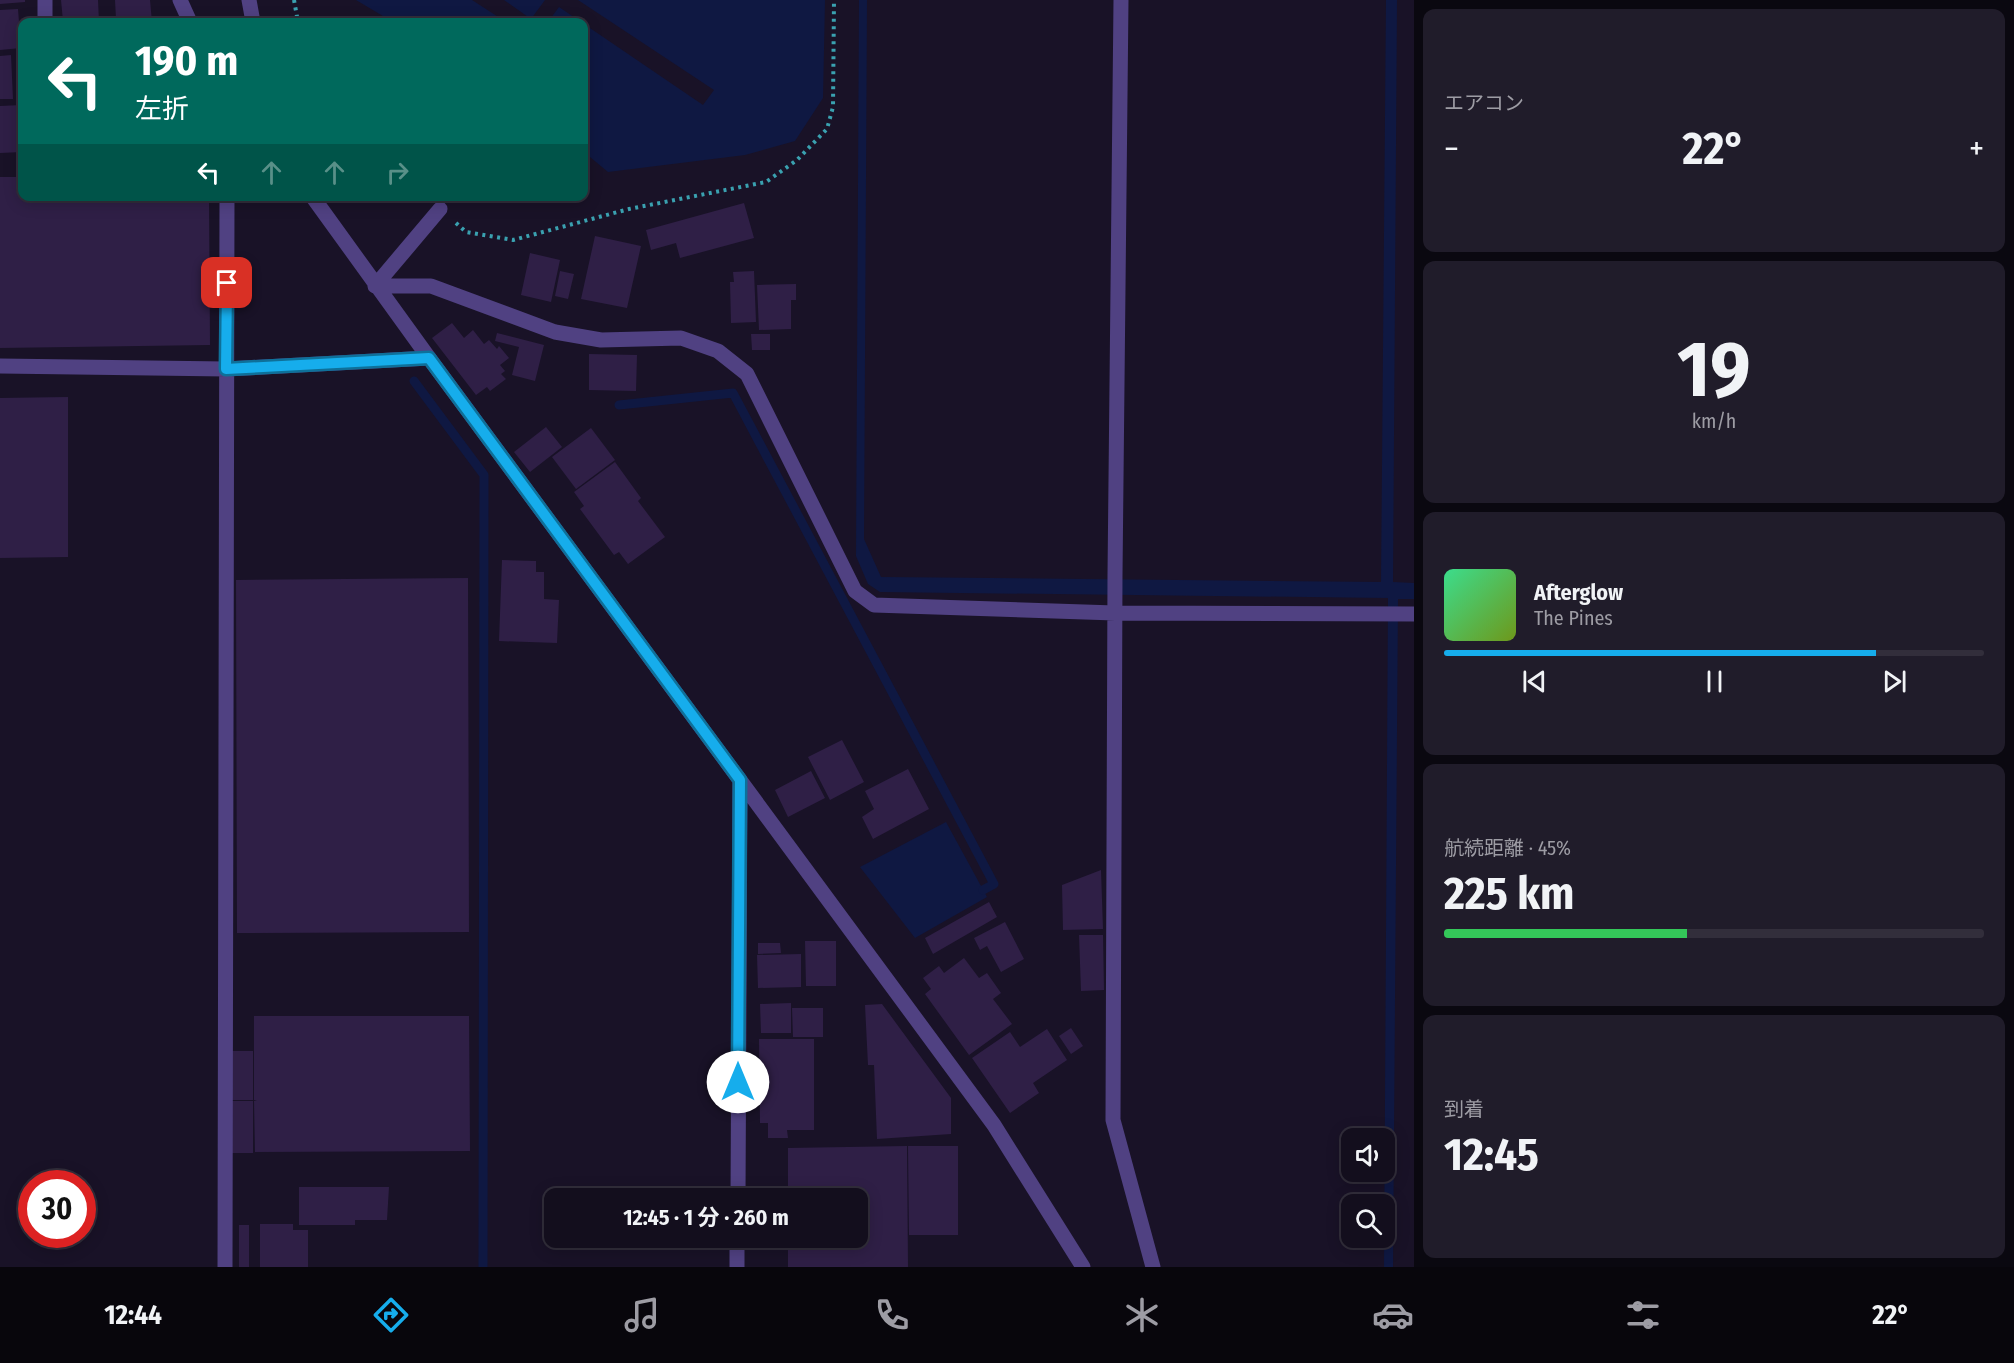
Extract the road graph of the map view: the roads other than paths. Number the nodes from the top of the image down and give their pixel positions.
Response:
1 (45, 0) edge
2 (180, 0) edge
3 (249, 0) edge
4 (1121, 0) edge
5 (45, 18) edge
6 (188, 18) edge
7 (252, 18) edge
8 (227, 201) edge
9 (316, 201) edge
10 (440, 209) road end
11 (375, 286) junction
12 (429, 358) junction
13 (0, 366) edge
14 (226, 369) junction
15 (1115, 606) junction
16 (1409, 614) edge
17 (740, 780) junction
18 (738, 1188) edge
19 (738, 1248) edge
20 (225, 1267) edge
21 (737, 1267) edge
22 (1083, 1267) edge
23 (1153, 1267) edge

1 - 5 street
2 - 6 street
3 - 7 street
4 - 15 street
8 - 14 street
9 - 11 street
10 - 11 street
11 - 12 street
11 - 15 street
12 - 14 street
12 - 17 street
13 - 14 street
14 - 20 street
15 - 16 street
15 - 23 street
17 - 18 street
17 - 22 street
19 - 21 street

